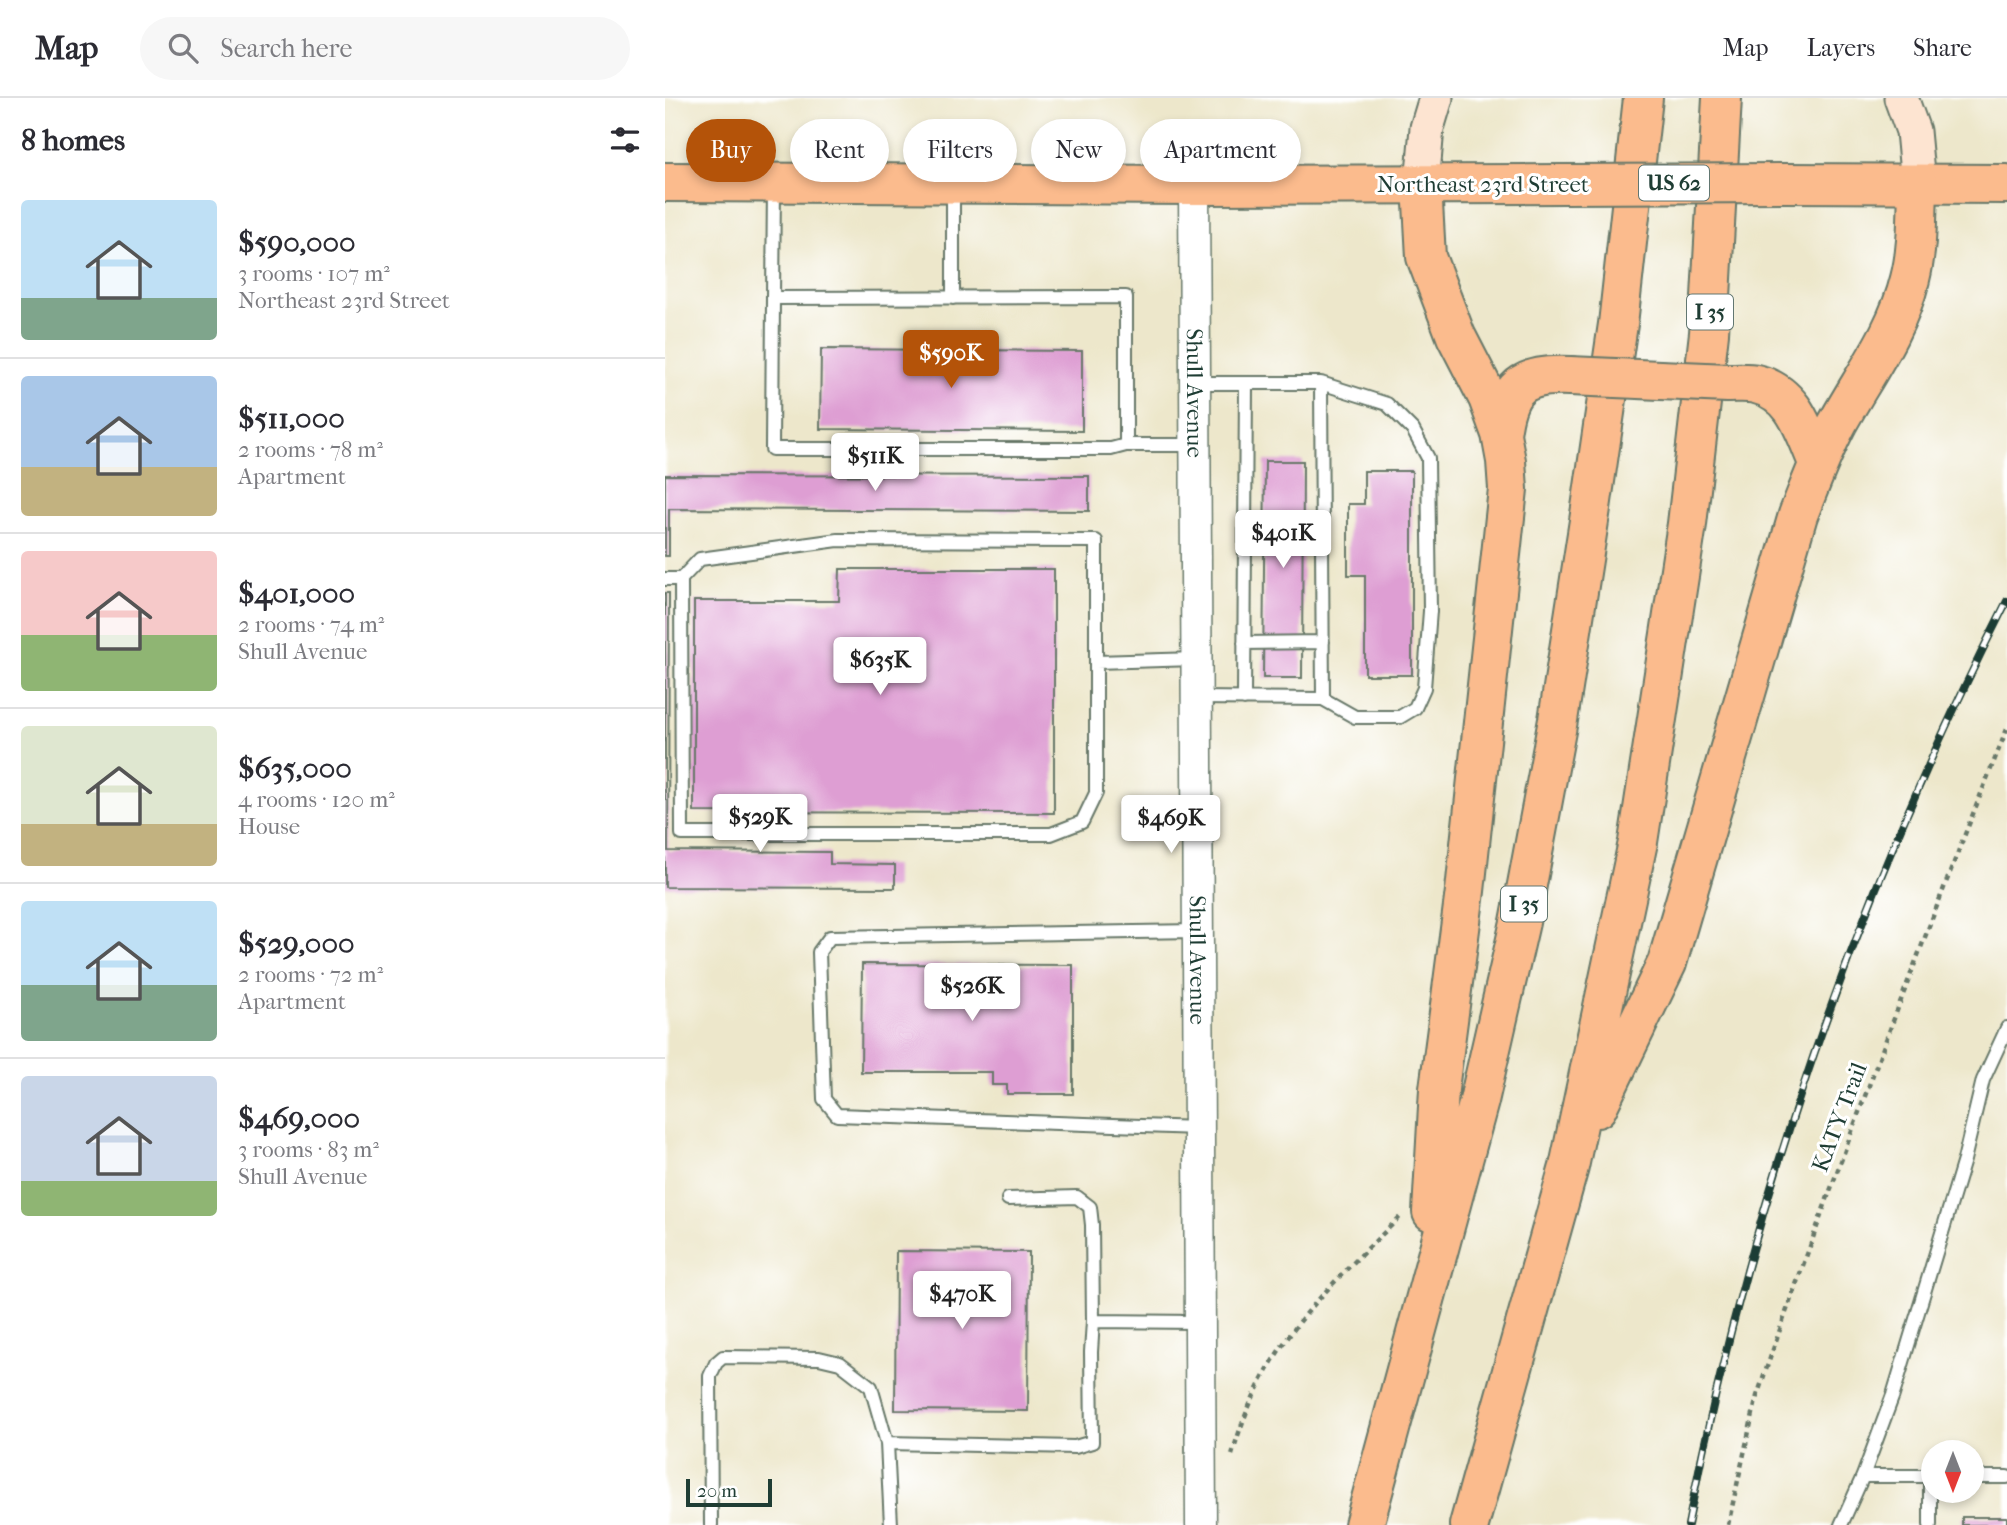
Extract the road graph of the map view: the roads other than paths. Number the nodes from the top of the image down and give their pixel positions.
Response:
1 (1436, 98) edge
2 (1643, 98) edge
3 (1722, 98) edge
4 (1901, 98) edge
5 (665, 182) edge
6 (686, 182) edge
7 (774, 182) joint
8 (953, 183) junction
9 (1918, 184) junction
10 (2007, 184) edge
11 (1194, 185) junction
12 (1422, 185) junction
13 (773, 298) junction
14 (953, 298) junction
15 (1194, 383) junction
16 (1246, 383) junction
17 (1321, 383) junction
18 (1501, 434) junction
19 (1126, 445) junction
20 (1194, 445) junction
21 (1818, 463) junction
22 (665, 579) edge
23 (681, 579) junction
24 (1323, 642) junction
25 (1244, 643) junction
26 (1196, 659) junction
27 (1095, 662) junction
28 (1196, 698) junction
29 (1244, 699) junction
30 (1323, 699) junction
31 (1197, 931) junction
32 (2007, 1028) edge
33 (1198, 1128) junction
34 (1569, 1167) junction
35 (1008, 1199) dead end
36 (1427, 1295) junction
37 (1093, 1321) junction
38 (1199, 1322) junction
39 (887, 1443) junction
40 (1863, 1476) junction
41 (1921, 1476) edge
42 (1985, 1477) edge
43 (2007, 1477) edge
44 (1931, 1503) edge
45 (711, 1525) edge
46 (891, 1525) edge
47 (1201, 1525) edge
48 (1364, 1525) edge
49 (1469, 1525) edge
50 (1841, 1525) edge
51 (1930, 1525) edge

1 - 12 main road
2 - 36 main road, I 35
3 - 34 main road, I 35
4 - 9 main road
5 - 6 main road, Northeast 23rd Street / US 62
7 - 8 main road, Northeast 23rd Street / US 62
7 - 13 lane
8 - 11 main road, Northeast 23rd Street / US 62
8 - 14 lane
9 - 10 main road, Northeast 23rd Street
9 - 12 main road, Northeast 23rd Street / US 62, bridge
9 - 21 main road
11 - 12 main road, Northeast 23rd Street / US 62
11 - 15 street, Shull Avenue
12 - 18 main road
13 - 14 lane
13 - 19 lane
14 - 19 lane
15 - 16 lane
15 - 20 street, Shull Avenue
16 - 17 lane
16 - 25 lane
17 - 24 lane
17 - 30 lane
18 - 21 main road, bridge
18 - 36 main road
19 - 20 lane
20 - 26 street, Shull Avenue
21 - 34 main road
22 - 23 lane
23 - 27 lane
23 - 27 lane
24 - 25 lane
24 - 30 lane
25 - 29 lane
26 - 27 lane
26 - 28 street, Shull Avenue
28 - 29 lane
28 - 31 street, Shull Avenue
29 - 30 lane
31 - 33 street, Shull Avenue
31 - 33 lane
32 - 40 lane
33 - 38 street, Shull Avenue
34 - 49 main road, I 35
35 - 37 lane
36 - 48 main road, I 35
37 - 38 lane
37 - 39 lane
38 - 47 street, Shull Avenue
39 - 45 lane
39 - 46 lane
40 - 41 lane
40 - 50 lane
42 - 43 lane
44 - 51 lane

